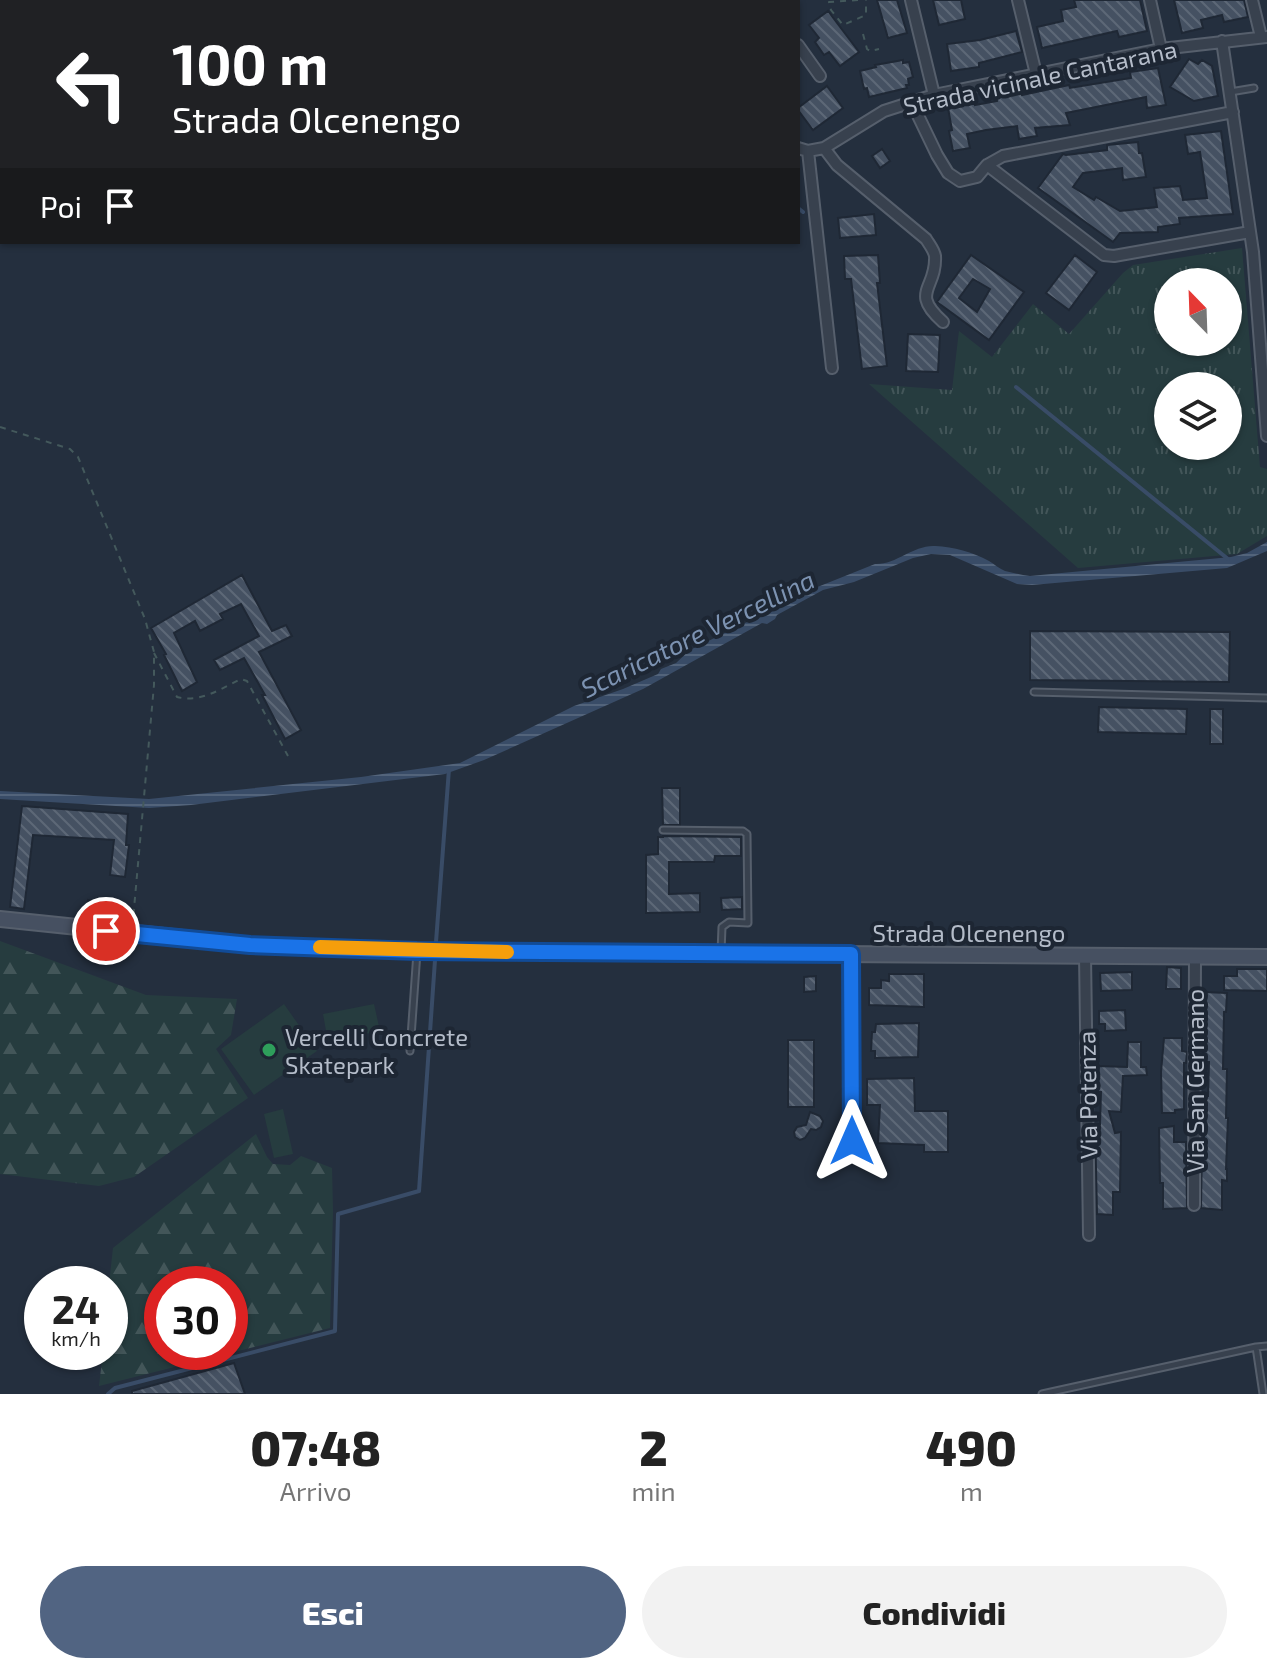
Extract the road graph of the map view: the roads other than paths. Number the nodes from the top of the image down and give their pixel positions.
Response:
1 (911, 0) edge
2 (1018, 0) edge
3 (1150, 0) edge
4 (1252, 0) edge
5 (1264, 37) edge
6 (1222, 41) junction
7 (800, 48) edge
8 (1161, 49) junction
9 (1036, 74) junction
10 (820, 76) dead end
11 (1254, 88) dead end
12 (1230, 92) junction
13 (934, 95) junction
14 (911, 101) junction
15 (1233, 112) junction
16 (824, 148) junction
17 (803, 150) edge
18 (987, 165) junction
19 (1250, 232) junction
20 (943, 322) dead end
21 (832, 368) dead end
22 (1267, 436) edge
23 (1034, 692) dead end
24 (1267, 698) edge
25 (663, 830) dead end
26 (0, 919) edge
27 (417, 951) junction
28 (720, 954) junction
29 (851, 954) junction
30 (1085, 955) junction
31 (1195, 957) junction
32 (1267, 957) edge
33 (410, 1051) dead end
34 (852, 1141) dead end
35 (1194, 1205) dead end
36 (1089, 1235) dead end
37 (1267, 1346) edge
38 (1256, 1347) junction
39 (1042, 1394) edge
40 (1263, 1394) edge

1 - 13 street
2 - 9 street
3 - 8 street
4 - 5 street
5 - 6 street, Strada vicinale Cantarana
6 - 8 street, Strada vicinale Cantarana
6 - 12 street
7 - 10 street
8 - 9 street, Strada vicinale Cantarana
9 - 13 street, Strada vicinale Cantarana
11 - 12 lane
12 - 15 street
13 - 14 street, Strada vicinale Cantarana
14 - 16 street, Strada vicinale Cantarana
14 - 18 street
15 - 18 street
15 - 19 street
16 - 17 street, Strada vicinale Cantarana
16 - 20 street
17 - 21 street
18 - 19 street
19 - 22 street
23 - 24 lane
25 - 28 lane
26 - 27 street, Strada Olcenengo
27 - 28 street, Strada Olcenengo
27 - 33 lane
28 - 29 street, Strada Olcenengo
29 - 30 street, Strada Olcenengo
29 - 34 street
30 - 31 street, Strada Olcenengo
30 - 36 street, Via Potenza
31 - 32 street, Strada Olcenengo
31 - 35 street, Via San Germano
37 - 38 lane
38 - 39 lane
38 - 40 lane

